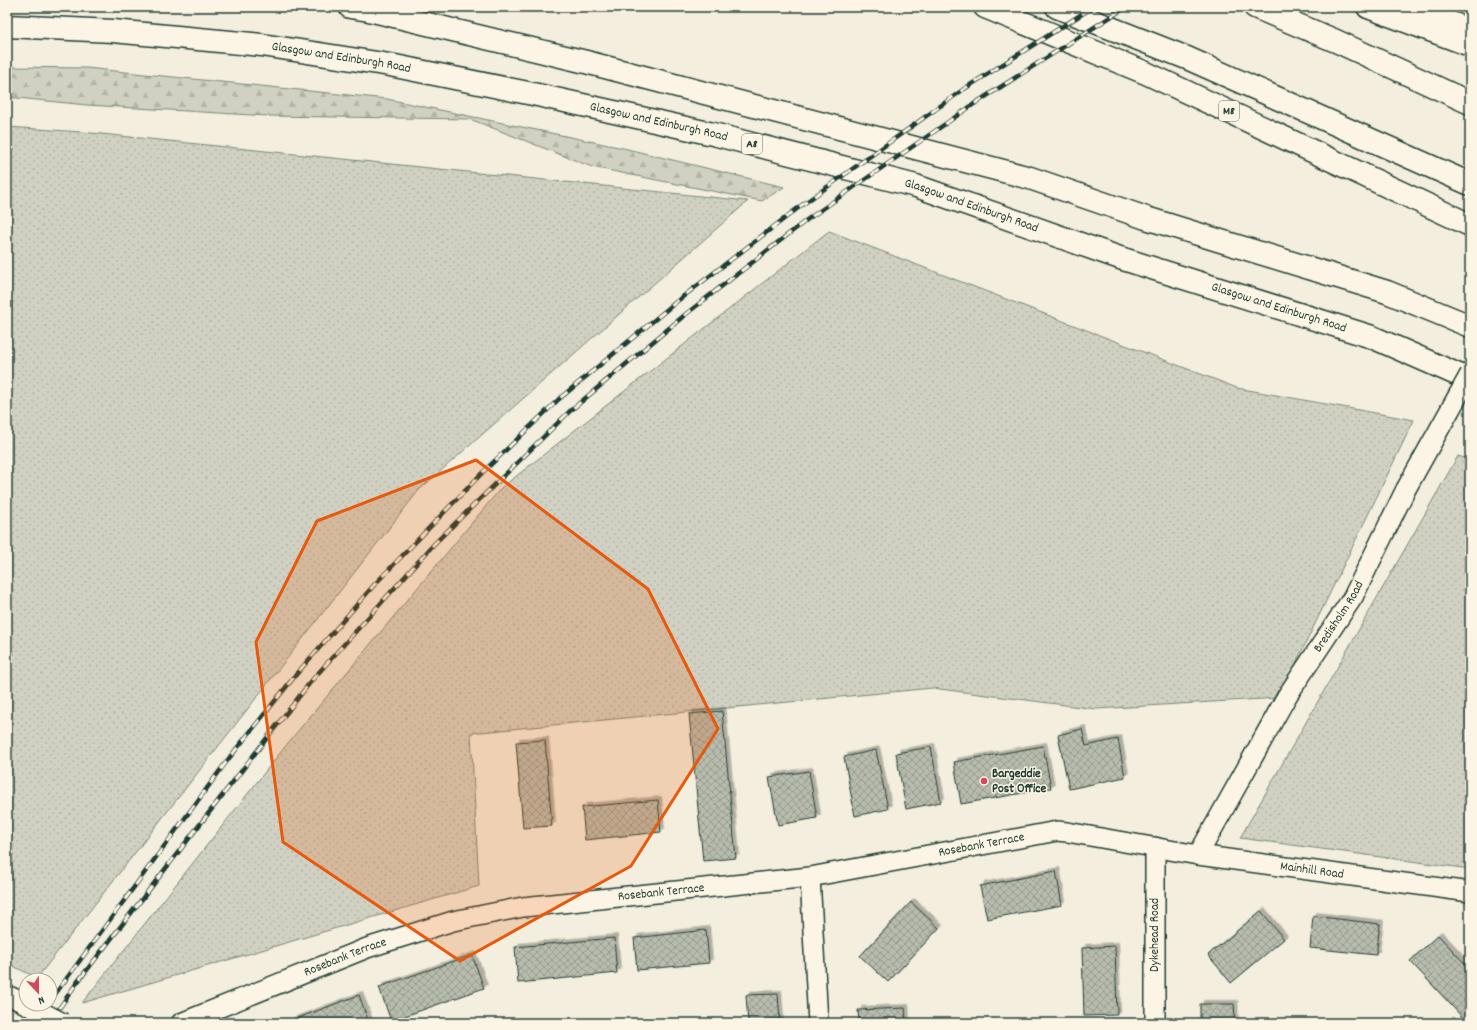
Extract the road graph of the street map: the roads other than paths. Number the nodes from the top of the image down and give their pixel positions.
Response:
1 (350, 7) edge
2 (985, 7) edge
3 (1057, 7) edge
4 (1255, 7) edge
5 (1368, 7) edge
6 (1411, 7) edge
7 (7, 26) edge
8 (1470, 30) edge
9 (1470, 45) edge
10 (1470, 103) edge
11 (1470, 184) edge
12 (1470, 225) edge
13 (1470, 326) edge
14 (1470, 374) edge
15 (1470, 380) edge
16 (1155, 847) junction
17 (1198, 855) junction
18 (810, 877) junction
19 (1470, 892) edge
20 (14, 998) edge
21 (63, 1023) edge
22 (181, 1023) edge
23 (818, 1023) edge
24 (1155, 1023) edge

1 - 13 highway
2 - 12 highway, M8
3 - 11 highway, M8
4 - 10 highway
5 - 9 highway
6 - 8 highway
7 - 15 highway, Glasgow and Edinburgh Road / A8
14 - 17 street, Bredisholm Road, bridge
16 - 17 street, Mainhill Road
16 - 18 street, Rosebank Terrace
16 - 24 street, Dykehead Road
17 - 19 street, Mainhill Road
18 - 22 street, Rosebank Terrace
18 - 23 street
20 - 21 street, bridge

